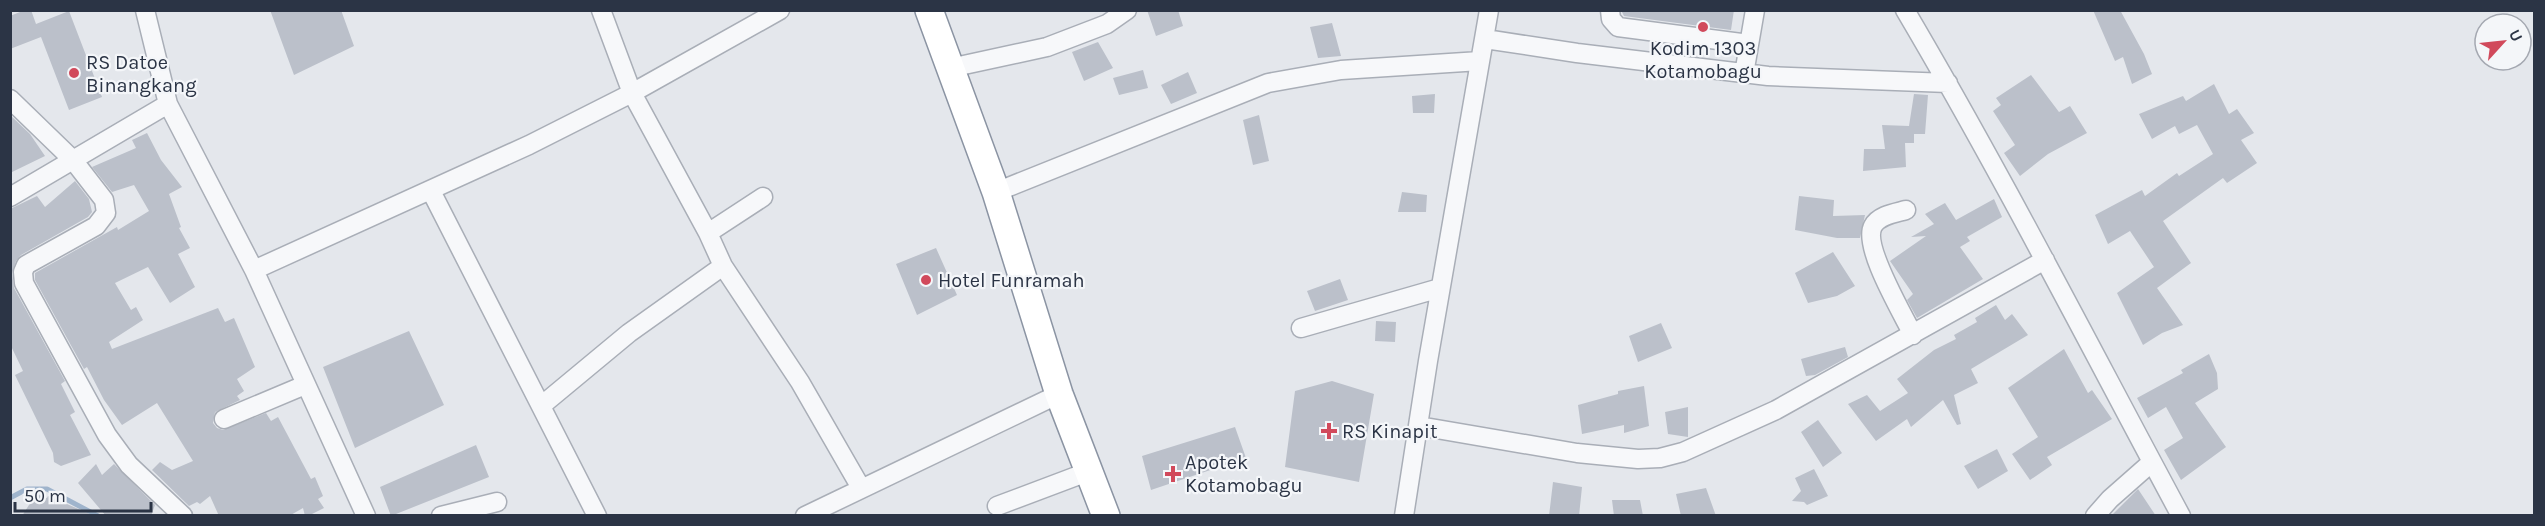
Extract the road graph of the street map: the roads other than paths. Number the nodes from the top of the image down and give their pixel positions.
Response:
1 (145, 10) edge
2 (601, 10) edge
3 (780, 10) edge
4 (929, 10) edge
5 (1127, 10) edge
6 (1489, 10) edge
7 (1610, 10) edge
8 (1755, 10) edge
9 (1905, 10) edge
10 (1485, 39) junction
11 (1749, 44) junction
12 (1480, 61) junction
13 (950, 69) junction
14 (1744, 74) junction
15 (1948, 83) junction
16 (632, 93) junction
17 (10, 99) edge
18 (168, 104) junction
19 (73, 160) junction
20 (431, 191) junction
21 (996, 192) junction
22 (10, 197) edge
23 (763, 197) dead end
24 (1906, 210) dead end
25 (708, 233) junction
26 (2045, 260) junction
27 (723, 266) junction
28 (254, 270) junction
29 (1440, 288) junction
30 (1301, 328) dead end
31 (1913, 335) junction
32 (305, 385) junction
33 (1059, 394) junction
34 (541, 406) junction
35 (224, 419) dead end
36 (1419, 426) junction
37 (2152, 462) junction
38 (1090, 471) junction
39 (861, 488) junction
40 (498, 502) dead end
41 (997, 506) dead end
42 (183, 516) edge
43 (366, 516) edge
44 (441, 516) edge
45 (597, 516) edge
46 (805, 516) edge
47 (1106, 516) edge
48 (1404, 516) edge
49 (2095, 516) edge
50 (2181, 516) edge

1 - 18 street
2 - 16 street
3 - 16 street
4 - 13 highway
5 - 13 street
6 - 10 street
7 - 11 street
8 - 11 street
9 - 15 street
10 - 12 street
10 - 14 street
11 - 14 street
12 - 21 street
12 - 29 street
13 - 21 highway
14 - 15 street
15 - 26 street
16 - 20 street
16 - 25 street
17 - 19 street
18 - 19 street
18 - 28 street
19 - 22 street
19 - 42 street
20 - 28 street
20 - 34 street
21 - 33 highway
23 - 25 street
24 - 31 street
25 - 27 street
26 - 31 street
26 - 37 street
27 - 34 street
27 - 39 street
28 - 32 street
29 - 30 street
29 - 36 street
31 - 36 street
32 - 35 street
32 - 43 street
33 - 38 highway
33 - 39 street
34 - 45 street
36 - 48 street
37 - 49 street
37 - 50 street
38 - 41 street
38 - 47 highway
39 - 46 street
40 - 44 street

